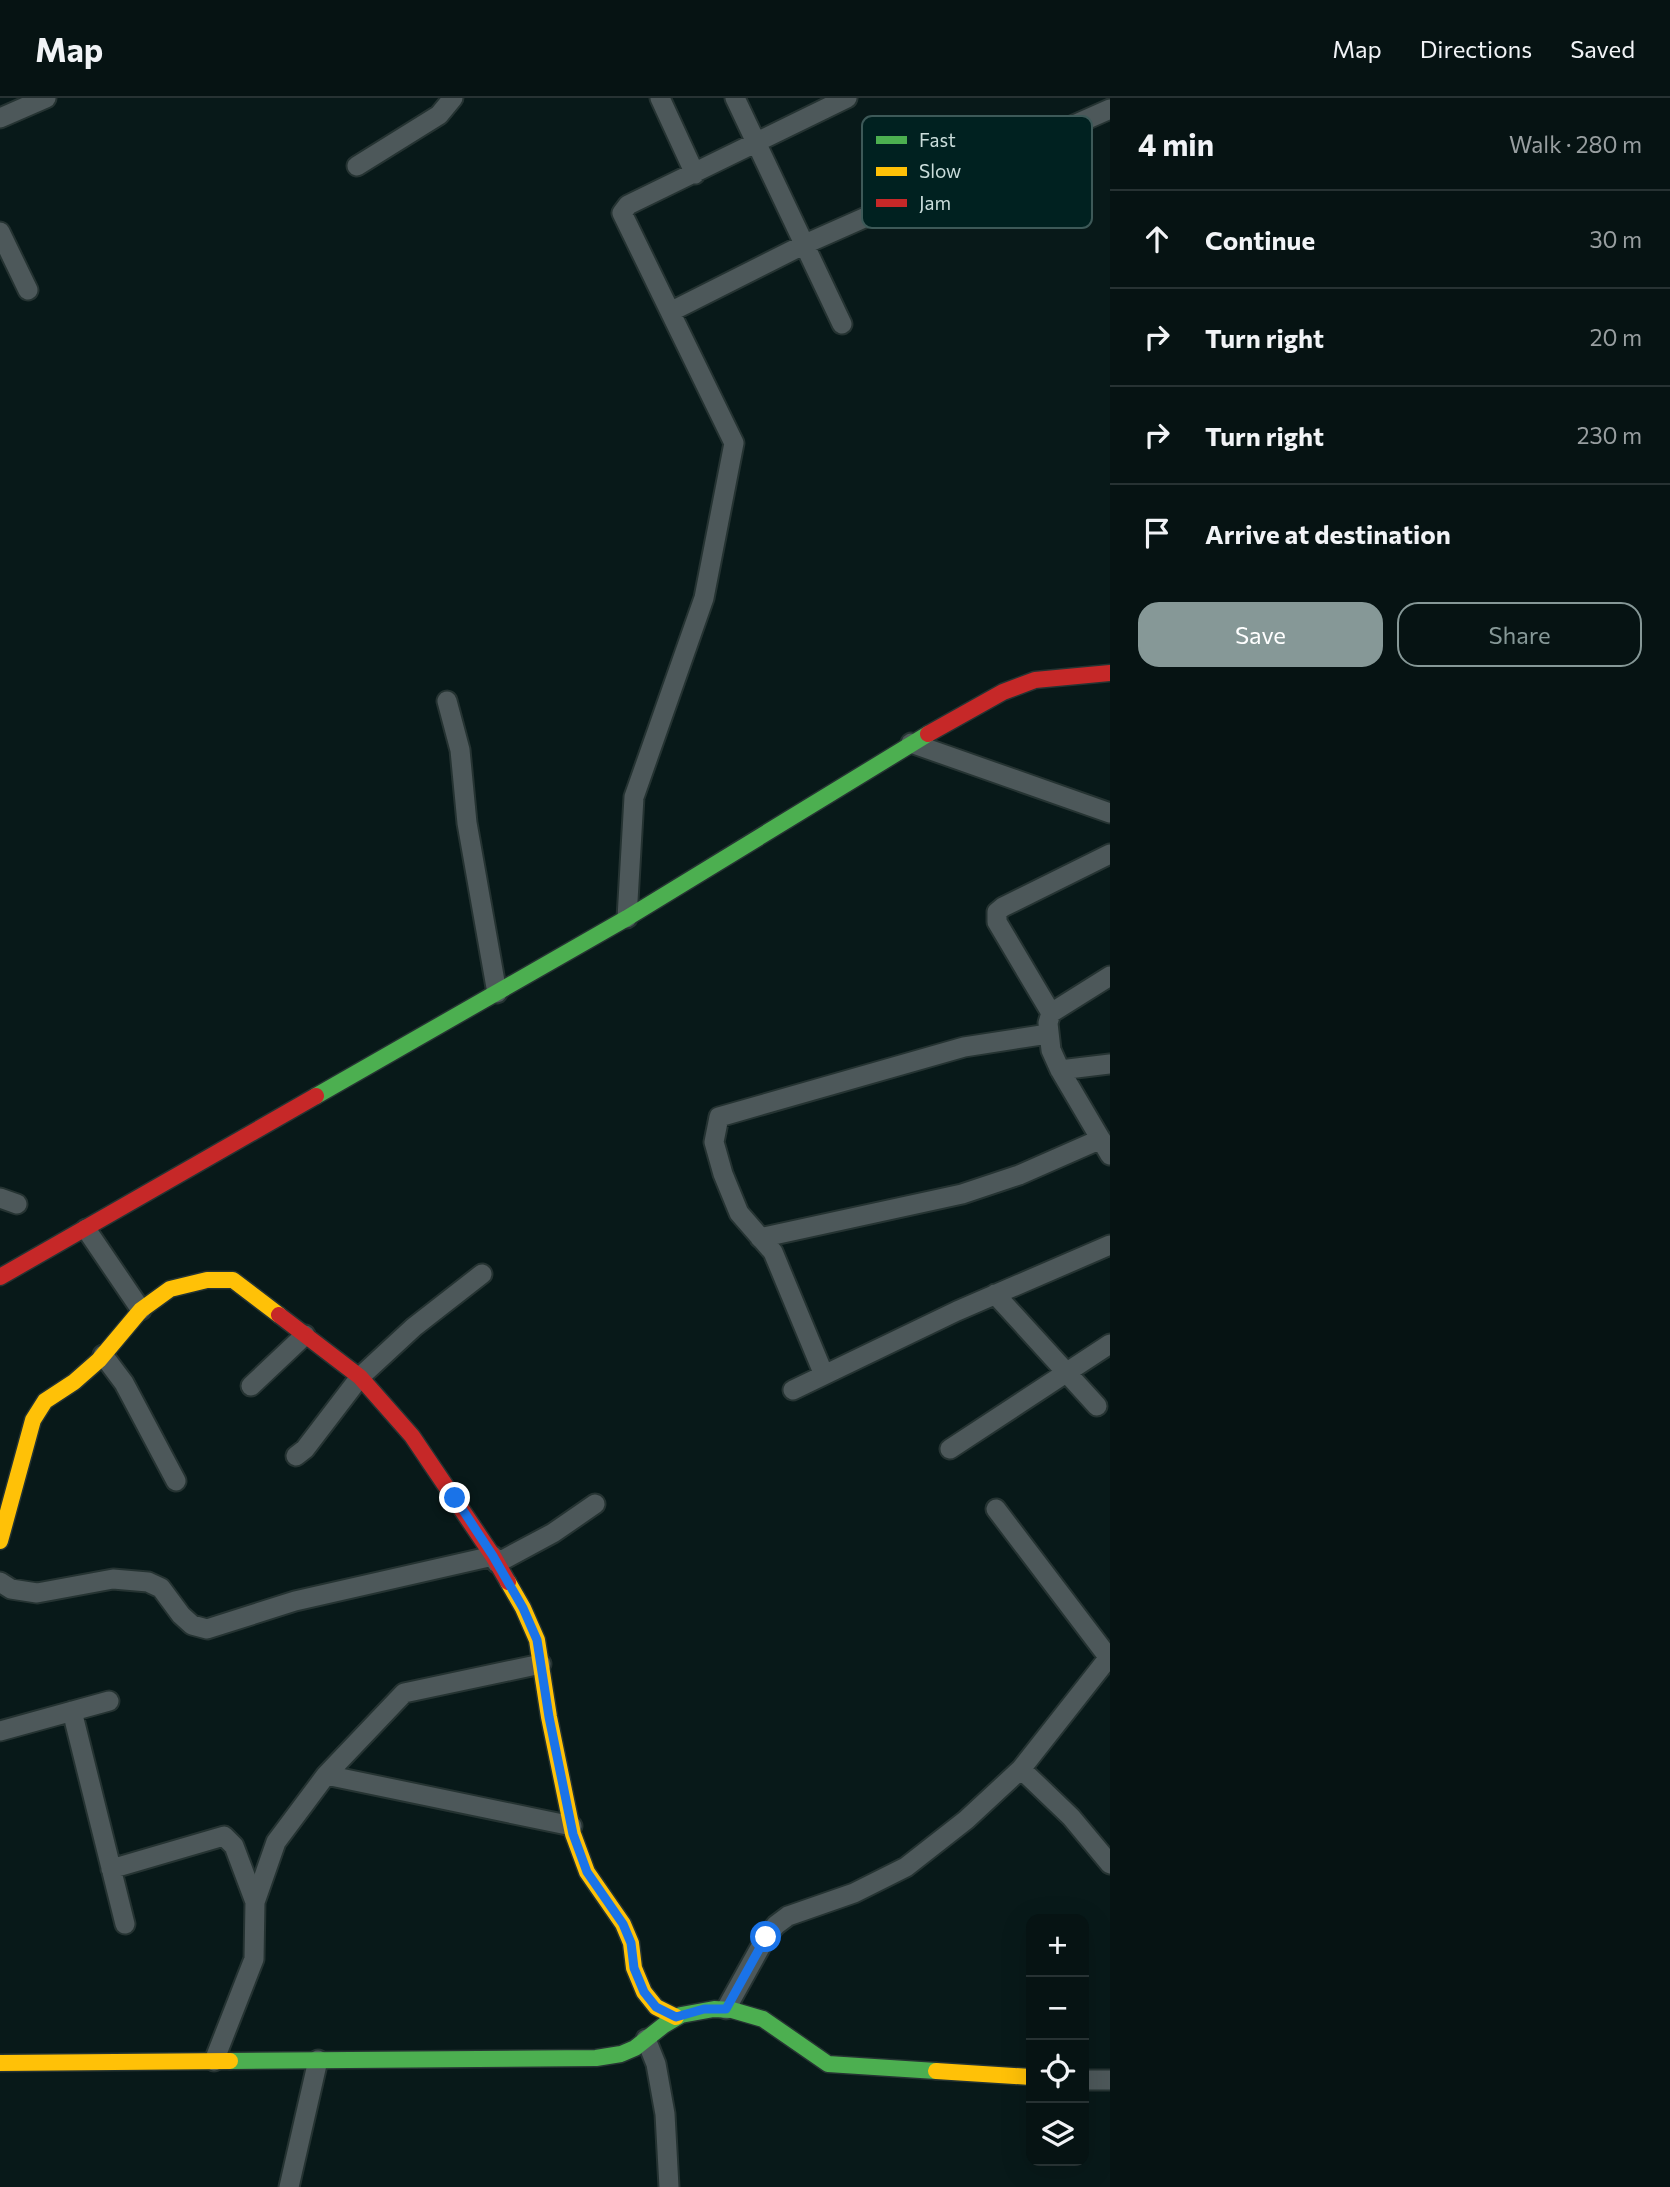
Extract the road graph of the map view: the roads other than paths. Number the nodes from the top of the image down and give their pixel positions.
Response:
1 (453, 98) edge
2 (660, 98) edge
3 (735, 98) edge
4 (847, 98) edge
5 (40, 99) edge
6 (1110, 109) edge
7 (1092, 117) edge
8 (0, 118) edge
9 (755, 141) junction
10 (358, 166) dead end
11 (695, 174) junction
12 (862, 219) edge
13 (0, 232) edge
14 (803, 245) junction
15 (28, 289) dead end
16 (671, 311) junction
17 (842, 324) dead end
18 (1110, 673) edge
19 (447, 701) dead end
20 (911, 743) junction
21 (1110, 813) edge
22 (1110, 855) edge
23 (627, 918) junction
24 (1110, 976) edge
25 (497, 993) junction
26 (1051, 1013) junction
27 (1048, 1034) junction
28 (1110, 1064) edge
29 (1060, 1070) junction
30 (1105, 1147) edge
31 (86, 1229) junction
32 (760, 1238) junction
33 (1110, 1245) edge
34 (482, 1274) dead end
35 (0, 1278) edge
36 (995, 1294) junction
37 (141, 1310) junction
38 (305, 1335) junction
39 (1110, 1344) edge
40 (103, 1355) junction
41 (1066, 1372) junction
42 (824, 1375) junction
43 (360, 1377) junction
44 (251, 1386) dead end
45 (793, 1390) dead end
46 (1097, 1406) dead end
47 (950, 1449) dead end
48 (296, 1456) dead end
49 (176, 1482) dead end
50 (595, 1504) dead end
51 (996, 1509) dead end
52 (0, 1541) edge
53 (495, 1559) junction
54 (0, 1582) edge
55 (1109, 1657) edge
56 (541, 1664) junction
57 (109, 1701) dead end
58 (72, 1711) junction
59 (0, 1731) edge
60 (1021, 1769) junction
61 (326, 1775) junction
62 (572, 1826) junction
63 (1110, 1864) edge
64 (111, 1869) junction
65 (255, 1902) junction
66 (125, 1924) dead end
67 (726, 2009) junction
68 (676, 2017) junction
69 (646, 2039) junction
70 (318, 2060) junction
71 (214, 2061) junction
72 (0, 2063) edge
73 (1026, 2077) edge
74 (1089, 2080) edge
75 (1110, 2080) edge
76 (289, 2187) edge
77 (669, 2187) edge

1 - 10 street
2 - 11 street
3 - 9 street
4 - 9 street
5 - 8 street
6 - 7 street
9 - 11 street
9 - 14 street
11 - 16 street
12 - 14 street
13 - 15 street
14 - 16 street
14 - 17 street
16 - 23 street
18 - 20 street
19 - 25 street
20 - 21 street
20 - 23 street
22 - 26 street
23 - 25 street
24 - 26 street
25 - 31 street
26 - 27 street
27 - 29 street
27 - 32 street
28 - 29 street
29 - 30 street
30 - 32 street
31 - 35 street
31 - 37 street
32 - 42 street
33 - 36 street
34 - 43 street
36 - 41 street
36 - 42 street
37 - 38 street
37 - 40 street
38 - 43 street
38 - 44 street
39 - 41 street
40 - 49 street
40 - 52 street
41 - 46 street
41 - 47 street
42 - 45 street
43 - 48 street
43 - 53 street
50 - 53 street
51 - 55 street
53 - 54 street
53 - 56 street
55 - 60 street
56 - 61 street
56 - 62 street
57 - 58 street
58 - 59 street
58 - 64 street
60 - 63 street
60 - 67 street
61 - 62 street
61 - 65 street
62 - 68 street
64 - 65 street
64 - 66 street
65 - 71 street
67 - 68 street
67 - 73 street
68 - 69 street
69 - 70 street
69 - 77 street
70 - 71 street
70 - 76 street
71 - 72 street
74 - 75 street

